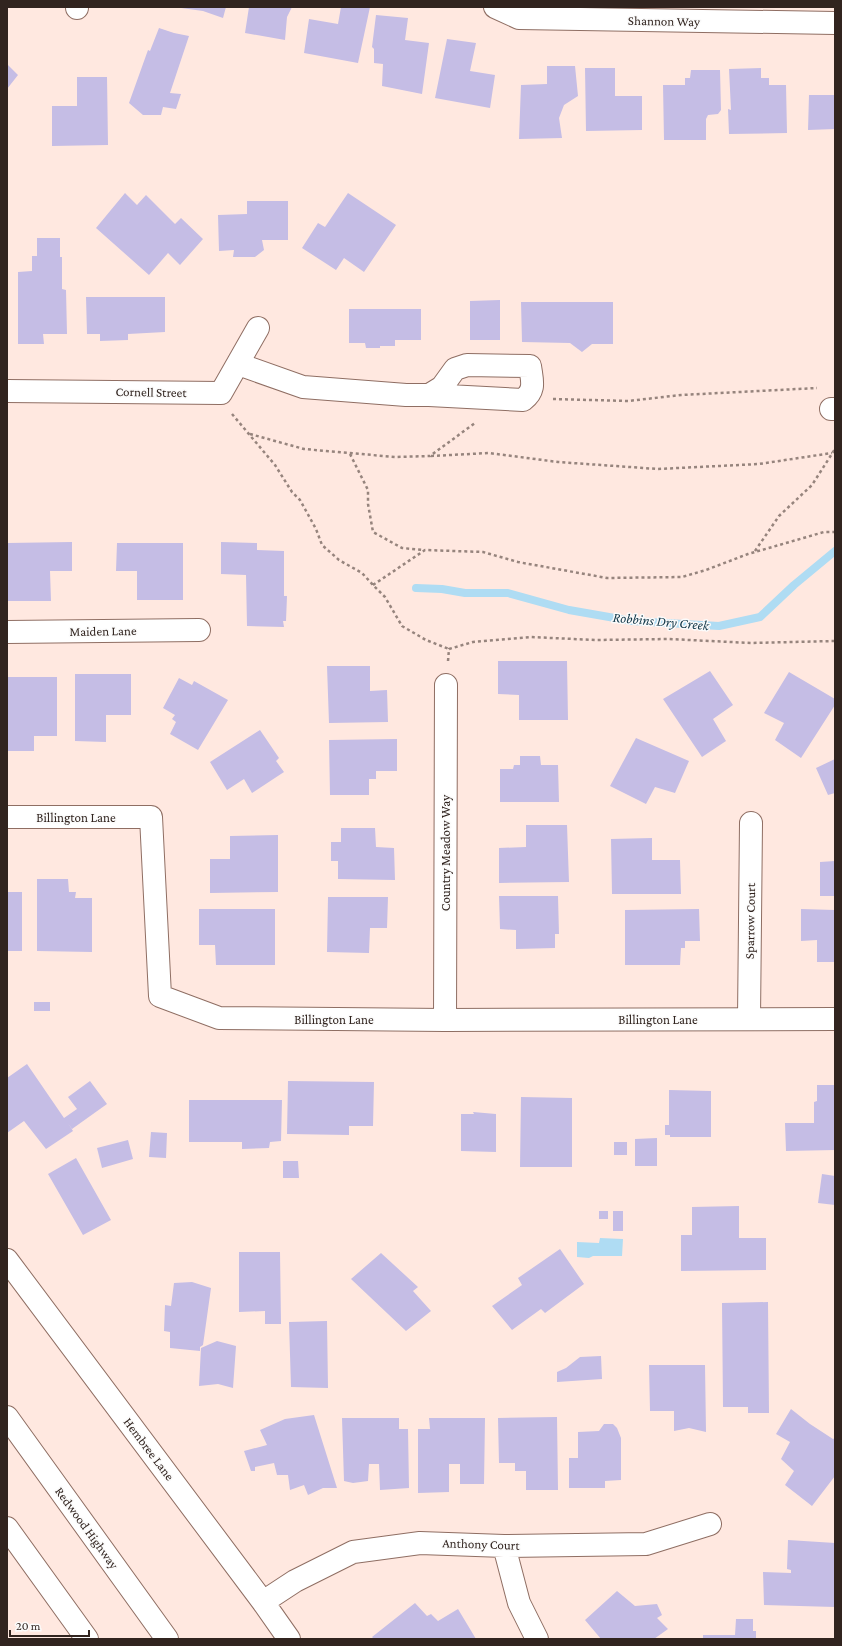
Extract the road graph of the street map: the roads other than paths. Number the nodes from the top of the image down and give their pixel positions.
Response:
1 (495, 7) edge
2 (521, 12) edge
3 (835, 23) edge
4 (258, 328) dead end
5 (238, 364) junction
6 (7, 391) edge
7 (429, 395) dead end
8 (199, 630) dead end
9 (7, 632) edge
10 (446, 685) road end
11 (7, 817) edge
12 (751, 823) dead end
13 (749, 1018) junction
14 (835, 1019) edge
15 (445, 1020) junction
16 (7, 1260) edge
17 (7, 1417) edge
18 (710, 1524) dead end
19 (7, 1528) edge
20 (504, 1546) junction
21 (263, 1602) junction
22 (87, 1639) edge
23 (167, 1639) edge
24 (289, 1639) edge
25 (537, 1639) edge

1 - 2 main road, Shannon Way
2 - 3 main road, Shannon Way
4 - 5 main road
5 - 6 main road, Cornell Street
5 - 7 main road
8 - 9 main road, Maiden Lane
10 - 15 main road, Country Meadow Way
11 - 15 main road, Billington Lane
12 - 13 main road, Sparrow Court
13 - 14 main road, Billington Lane
13 - 15 main road, Billington Lane
16 - 21 main road, Hembree Lane
17 - 23 main road, Redwood Highway
18 - 20 main road, Anthony Court
19 - 22 main road
20 - 21 main road, Anthony Court
20 - 25 main road
21 - 24 main road, Hembree Lane

